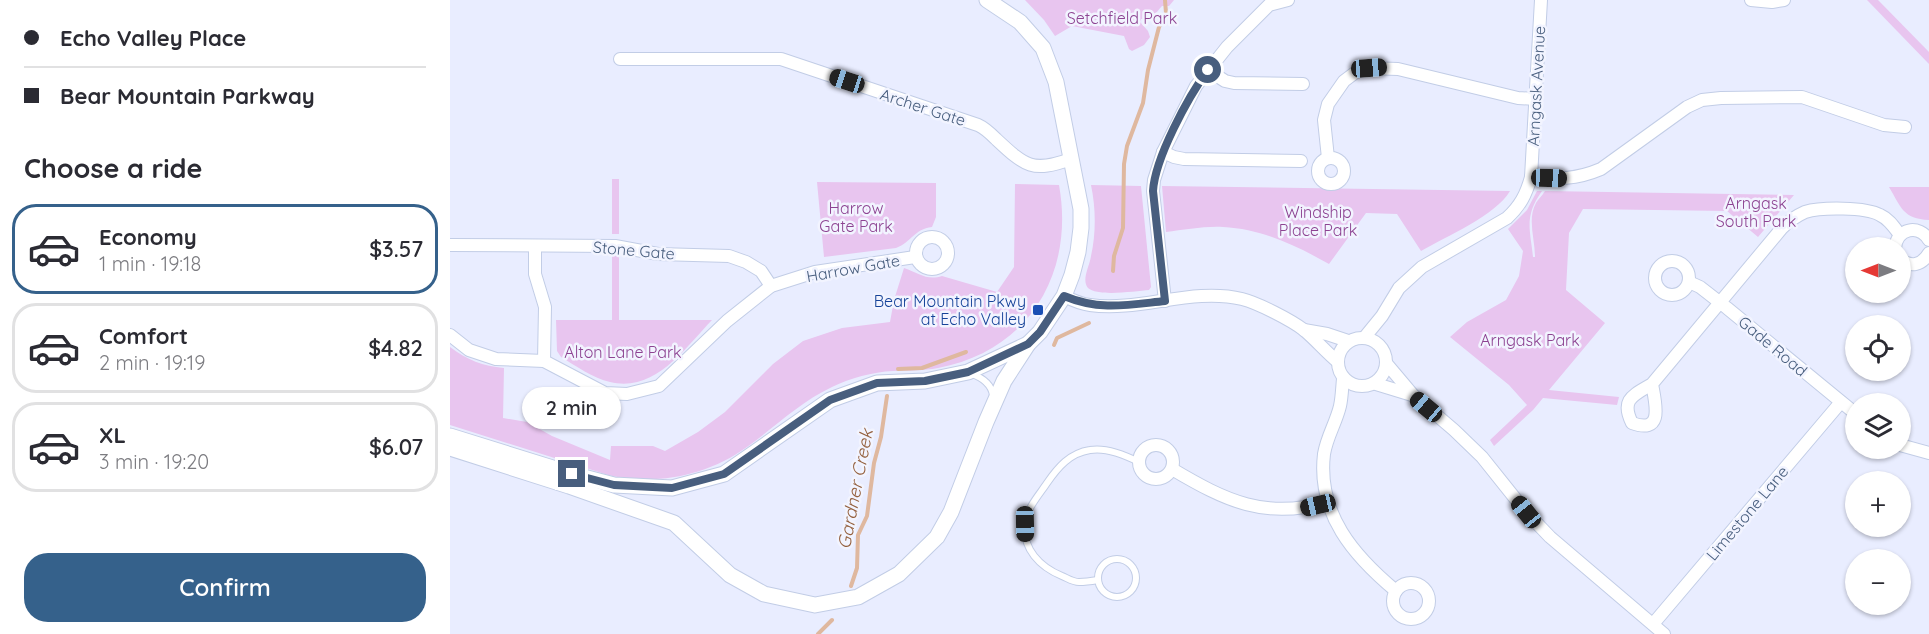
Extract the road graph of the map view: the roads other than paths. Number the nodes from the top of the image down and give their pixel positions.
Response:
1 (987, 0) edge
2 (1288, 0) edge
3 (1541, 0) edge
4 (1751, 0) edge
5 (1784, 0) edge
6 (620, 59) dead end
7 (1208, 70) junction
8 (1302, 84) dead end
9 (1536, 99) junction
10 (1905, 127) dead end
11 (1163, 152) junction
12 (1328, 158) dead end
13 (1071, 159) junction
14 (1301, 161) dead end
15 (1530, 177) junction
16 (1895, 237) edge
17 (1900, 237) edge
18 (1929, 240) edge
19 (450, 245) edge
20 (535, 246) junction
21 (1929, 253) edge
22 (915, 257) dead end
23 (1911, 264) edge
24 (1689, 282) dead end
25 (771, 286) junction
26 (1064, 296) junction
27 (1165, 301) junction
28 (1719, 302) junction
29 (1382, 315) junction
30 (1304, 330) junction
31 (450, 335) edge
32 (1364, 338) junction
33 (1348, 341) junction
34 (1028, 344) junction
35 (1380, 345) junction
36 (544, 361) junction
37 (1338, 362) junction
38 (1386, 363) junction
39 (968, 372) junction
40 (1343, 379) junction
41 (1376, 384) junction
42 (1652, 384) dead end
43 (1361, 387) junction
44 (1413, 395) junction
45 (995, 402) junction
46 (1841, 402) junction
47 (1845, 405) edge
48 (1340, 407) junction
49 (450, 436) edge
50 (450, 448) edge
51 (1911, 449) edge
52 (1929, 453) edge
53 (1139, 462) junction
54 (1172, 469) junction
55 (1328, 502) junction
56 (1098, 580) junction
57 (1396, 591) dead end
58 (1653, 624) junction
59 (1664, 634) edge

1 - 13 street
2 - 7 street
3 - 9 street, Arngask Avenue
4 - 5 street
6 - 13 street, Archer Gate
7 - 8 street
7 - 11 street
9 - 12 street
9 - 15 street, Arngask Avenue
10 - 15 street
11 - 14 street
11 - 27 street
13 - 26 street
15 - 29 street, Arngask Avenue
16 - 28 street
17 - 18 street
19 - 20 street, Stone Gate
20 - 25 street, Stone Gate
20 - 36 street
21 - 23 street
22 - 25 street, Harrow Gate
24 - 28 street, Gade Road
25 - 36 street, Harrow Gate
26 - 27 street
26 - 34 street
27 - 30 street
28 - 42 street
28 - 46 street, Gade Road
29 - 32 street, Arngask Avenue
29 - 35 street, Arngask Avenue
30 - 33 street
30 - 37 street
31 - 36 street, Harrow Gate
32 - 33 street
32 - 35 street
33 - 37 street
34 - 39 street
34 - 45 street
35 - 38 street
37 - 40 street
38 - 41 street
38 - 44 street
39 - 45 lane
39 - 49 street
40 - 43 street
40 - 48 street
41 - 43 street
41 - 44 street
43 - 48 street
44 - 58 street
45 - 50 street
46 - 47 street, Gade Road
46 - 58 street, Limestone Lane
48 - 55 street
51 - 52 street
53 - 54 street
53 - 54 street
53 - 56 lane
54 - 55 street
55 - 57 street
56 - 56 lane
58 - 59 street

